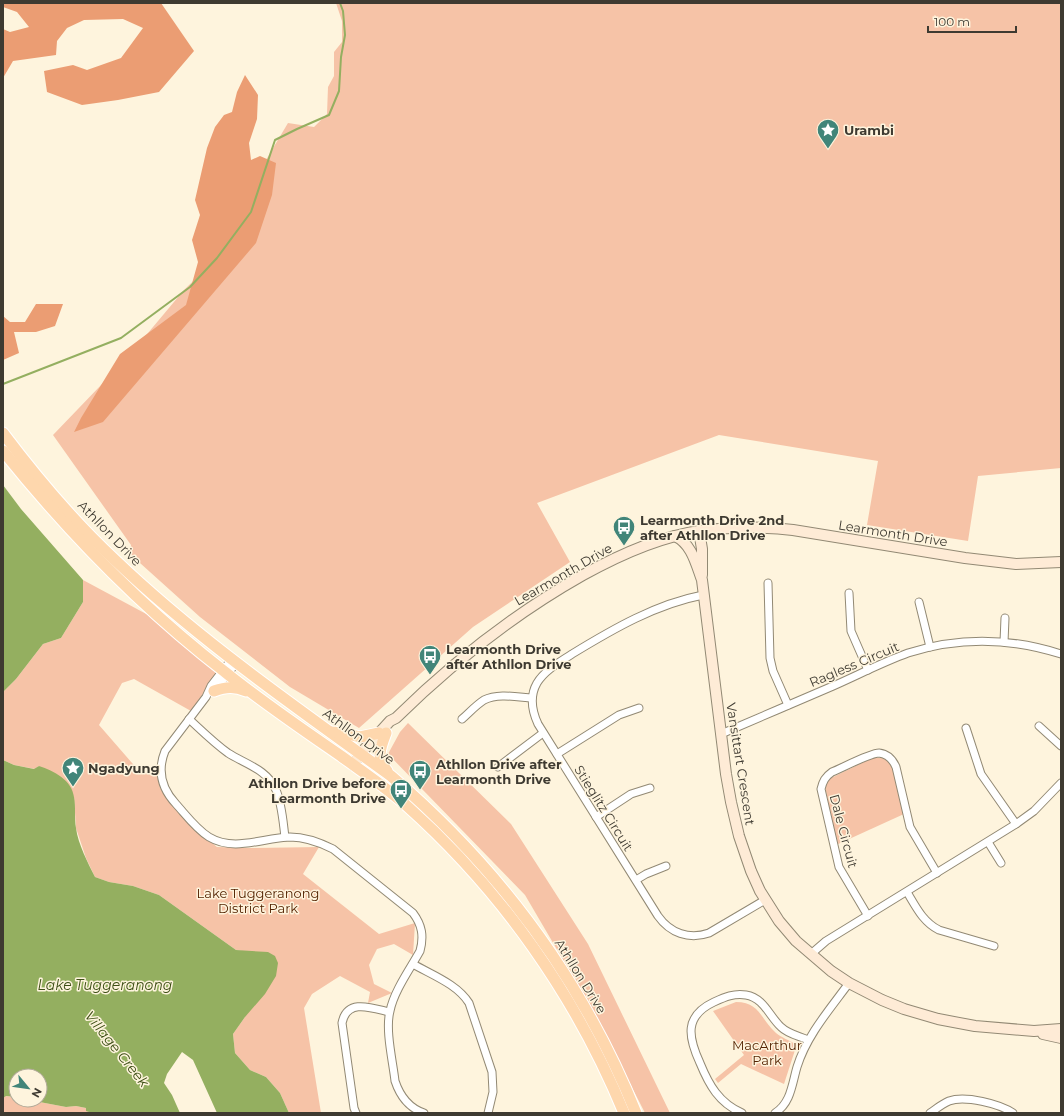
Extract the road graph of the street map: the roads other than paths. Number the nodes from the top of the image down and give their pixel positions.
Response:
1 (3, 433) edge
2 (3, 451) edge
3 (716, 530) junction
4 (698, 531) junction
5 (675, 536) junction
6 (702, 549) junction
7 (1061, 562) edge
8 (702, 580) junction
9 (768, 584) dead end
10 (849, 593) dead end
11 (703, 595) junction
12 (919, 602) dead end
13 (1006, 618) dead end
14 (1004, 642) junction
15 (930, 647) junction
16 (1061, 654) edge
17 (233, 662) junction
18 (868, 670) junction
19 (225, 672) junction
20 (210, 694) junction
21 (255, 695) junction
22 (532, 698) junction
23 (788, 705) junction
24 (639, 708) dead end
25 (189, 719) junction
26 (462, 719) dead end
27 (1040, 726) dead end
28 (966, 728) dead end
29 (330, 732) junction
30 (383, 733) junction
31 (543, 733) junction
32 (721, 734) junction
33 (1061, 746) edge
34 (556, 754) junction
35 (362, 755) junction
36 (353, 765) junction
37 (498, 768) dead end
38 (391, 776) junction
39 (1061, 783) edge
40 (650, 788) dead end
41 (596, 817) junction
42 (1016, 824) junction
43 (285, 837) junction
44 (988, 842) junction
45 (1001, 863) dead end
46 (666, 866) dead end
47 (937, 873) junction
48 (636, 880) junction
49 (907, 892) junction
50 (765, 900) junction
51 (868, 916) junction
52 (994, 946) dead end
53 (812, 954) junction
54 (413, 964) junction
55 (849, 983) junction
56 (389, 1012) junction
57 (1061, 1029) edge
58 (1034, 1031) junction
59 (1061, 1038) edge
60 (808, 1040) junction
61 (356, 1113) edge
62 (424, 1113) edge
63 (488, 1113) edge
64 (624, 1113) edge
65 (636, 1113) edge
66 (742, 1113) edge
67 (775, 1113) edge
68 (930, 1113) edge
69 (1014, 1113) edge

1 - 17 main road, Athllon Drive
2 - 19 main road, Athllon Drive
3 - 4 street, Learmonth Drive
3 - 6 street
3 - 7 street, Learmonth Drive
4 - 5 street, Learmonth Drive
4 - 6 street, Vansittart Crescent
5 - 8 street, Vansittart Crescent
5 - 30 street, Learmonth Drive
6 - 8 street, Vansittart Crescent
8 - 11 street, Vansittart Crescent
9 - 23 street
10 - 18 street
11 - 22 street
11 - 32 street, Vansittart Crescent
12 - 15 street
13 - 14 street
14 - 15 street, Ragless Circuit
14 - 16 street, Ragless Circuit
15 - 18 street, Ragless Circuit
17 - 19 street
17 - 29 main road, Athllon Drive
18 - 23 street, Ragless Circuit
19 - 20 street
19 - 21 main road, Athllon Drive
20 - 21 main road
20 - 25 street
21 - 36 main road, Athllon Drive
22 - 26 street
22 - 31 street, Stieglitz Circuit
23 - 32 street, Ragless Circuit
24 - 34 street
25 - 43 street
25 - 43 street
27 - 33 street
28 - 42 street
29 - 30 main road
29 - 35 main road, Athllon Drive
30 - 35 street, Learmonth Drive
30 - 38 main road
31 - 34 street, Stieglitz Circuit
31 - 37 street
32 - 50 street, Vansittart Crescent
34 - 41 street, Stieglitz Circuit
35 - 36 street, Learmonth Drive
35 - 38 main road, Athllon Drive
36 - 64 main road, Athllon Drive
38 - 65 main road, Athllon Drive
39 - 42 street
40 - 41 street
41 - 48 street, Stieglitz Circuit
42 - 44 street
43 - 54 street
44 - 45 street
44 - 47 street
46 - 48 street
47 - 49 street
47 - 51 street, Dale Circuit
48 - 50 street, Stieglitz Circuit
49 - 51 street
49 - 52 street
50 - 53 street, Vansittart Crescent
51 - 53 street
53 - 55 street, Vansittart Crescent
54 - 56 street
54 - 63 street
55 - 58 street, Vansittart Crescent
55 - 60 street
56 - 61 street
56 - 62 street
57 - 58 street, Vansittart Crescent
58 - 59 street, Vansittart Crescent
60 - 66 street
60 - 67 street
68 - 69 street

